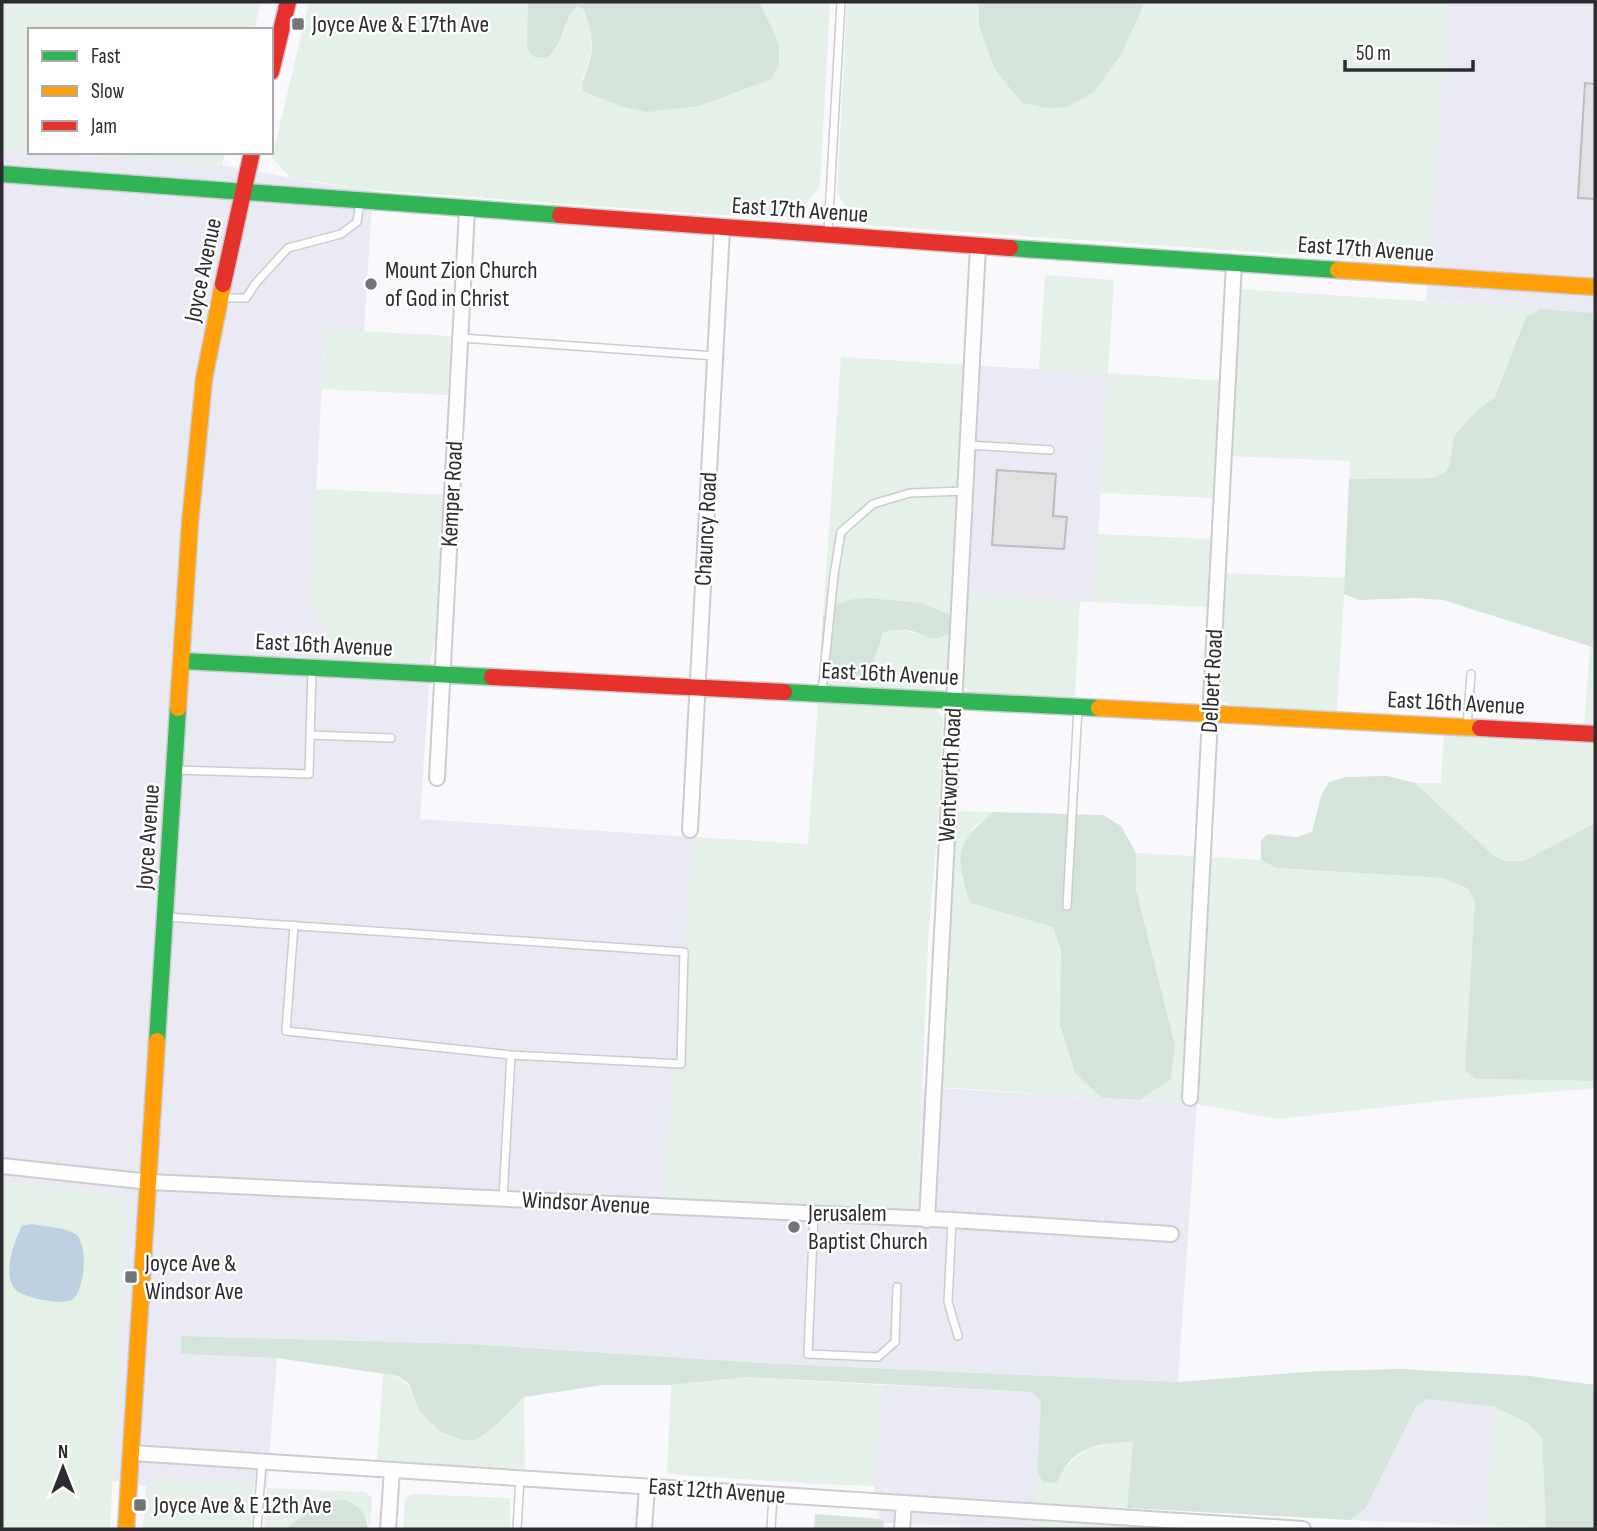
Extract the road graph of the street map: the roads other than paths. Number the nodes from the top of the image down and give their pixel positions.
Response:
1 (288, 2) edge
2 (841, 2) edge
3 (273, 64) edge
4 (252, 154) edge
5 (2, 174) edge
6 (243, 193) junction
7 (360, 202) junction
8 (467, 210) junction
9 (722, 228) junction
10 (827, 235) junction
11 (978, 246) junction
12 (1234, 263) junction
13 (1595, 287) edge
14 (220, 298) junction
15 (460, 338) junction
16 (715, 356) junction
17 (968, 444) junction
18 (1050, 450) dead end
19 (965, 491) junction
20 (182, 661) junction
21 (312, 667) junction
22 (443, 674) junction
23 (1471, 674) dead end
24 (698, 687) junction
25 (822, 694) junction
26 (954, 701) junction
27 (1078, 707) junction
28 (1210, 714) junction
29 (1467, 727) junction
30 (1595, 734) edge
31 (310, 735) junction
32 (391, 738) dead end
33 (175, 771) junction
34 (437, 778) dead end
35 (691, 830) dead end
36 (1067, 906) dead end
37 (166, 916) junction
38 (294, 925) junction
39 (511, 1055) junction
40 (1190, 1098) dead end
41 (2, 1166) edge
42 (150, 1182) junction
43 (503, 1199) junction
44 (814, 1214) junction
45 (927, 1220) junction
46 (952, 1220) junction
47 (1171, 1234) dead end
48 (897, 1287) dead end
49 (958, 1336) dead end
50 (132, 1453) junction
51 (262, 1462) junction
52 (392, 1470) junction
53 (520, 1479) junction
54 (647, 1487) junction
55 (773, 1495) junction
56 (904, 1503) junction
57 (126, 1529) edge
58 (257, 1529) edge
59 (388, 1529) edge
60 (517, 1529) edge
61 (644, 1529) edge
62 (771, 1529) edge
63 (902, 1529) edge
64 (1303, 1529) edge

1 - 3 street
2 - 10 lane
4 - 6 street, Joyce Avenue
5 - 6 street, East 17th Avenue
6 - 7 street, East 17th Avenue
6 - 14 street, Joyce Avenue
7 - 8 street, East 17th Avenue
7 - 14 lane
8 - 9 street, East 17th Avenue
8 - 15 street, Kemper Road
9 - 10 street, East 17th Avenue
9 - 16 street, Chauncy Road
10 - 11 street, East 17th Avenue
11 - 12 street, East 17th Avenue
11 - 17 street, Wentworth Road
12 - 13 street, East 17th Avenue
12 - 28 street, Delbert Road
14 - 20 street, Joyce Avenue
15 - 16 lane
15 - 22 street, Kemper Road
16 - 24 street, Chauncy Road
17 - 18 lane
17 - 19 street, Wentworth Road
19 - 25 lane
19 - 26 street, Wentworth Road
20 - 21 street, East 16th Avenue
20 - 33 street, Joyce Avenue
21 - 22 street, East 16th Avenue
21 - 31 lane
22 - 24 street, East 16th Avenue
22 - 34 street, Kemper Road
23 - 29 lane
24 - 25 street, East 16th Avenue
24 - 35 street, Chauncy Road
25 - 26 street, East 16th Avenue
26 - 27 street, East 16th Avenue
26 - 45 street, Wentworth Road
27 - 28 street, East 16th Avenue
27 - 36 lane
28 - 29 street, East 16th Avenue
28 - 40 street, Delbert Road
29 - 30 street, East 16th Avenue
31 - 32 lane
31 - 33 lane
33 - 37 street, Joyce Avenue
37 - 38 lane
37 - 42 street, Joyce Avenue
38 - 39 lane
38 - 39 lane
39 - 43 lane
41 - 42 street, Windsor Avenue
42 - 43 street, Windsor Avenue
42 - 50 street, Joyce Avenue
43 - 44 street, Windsor Avenue
44 - 45 street, Windsor Avenue
44 - 48 lane
45 - 46 street, Windsor Avenue
46 - 47 street, Windsor Avenue
46 - 49 lane
50 - 51 street, East 12th Avenue
50 - 57 street, Joyce Avenue
51 - 52 street, East 12th Avenue
51 - 58 lane
52 - 53 street, East 12th Avenue
52 - 59 street
53 - 54 street, East 12th Avenue
53 - 60 lane
54 - 55 street, East 12th Avenue
54 - 61 street
55 - 56 street, East 12th Avenue
55 - 62 lane
56 - 63 street
56 - 64 street, East 12th Avenue

